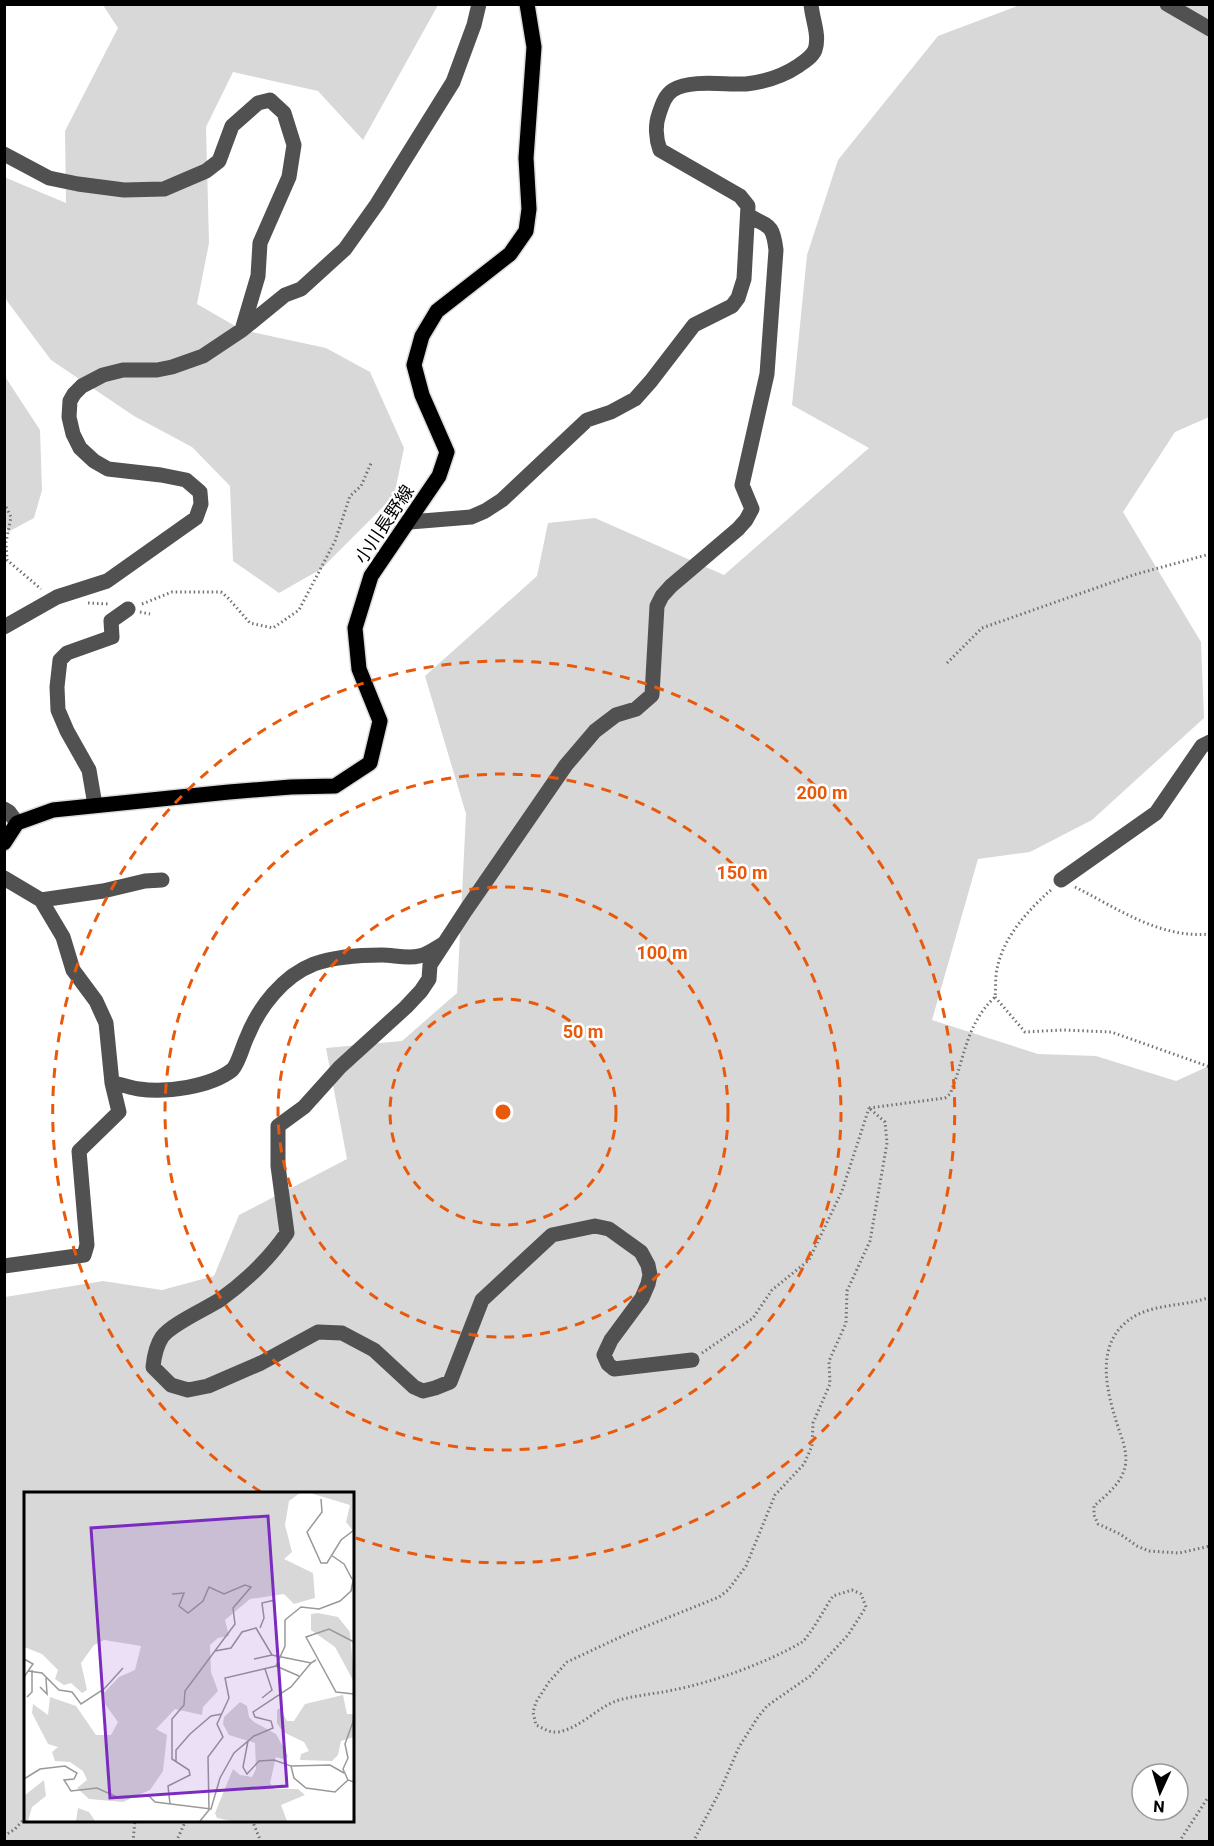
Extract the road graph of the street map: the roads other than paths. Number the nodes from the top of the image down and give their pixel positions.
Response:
1 (479, 4) edge
2 (527, 4) edge
3 (811, 4) edge
4 (1167, 4) edge
5 (1209, 29) edge
6 (4, 154) edge
7 (749, 216) junction
8 (242, 330) junction
9 (410, 522) junction
10 (128, 609) road end
11 (4, 627) edge
12 (1209, 742) edge
13 (94, 805) junction
14 (4, 810) edge
15 (18, 822) junction
16 (4, 843) edge
17 (4, 879) edge
18 (162, 880) dead end
19 (1061, 880) road end
20 (41, 900) junction
21 (443, 944) junction
22 (112, 1083) junction
23 (4, 1266) edge
24 (692, 1360) road end

1 - 8 street
2 - 9 main road, 小川長野線
3 - 7 street
4 - 5 street
6 - 8 street
7 - 9 street
7 - 21 street
8 - 11 street
9 - 13 main road, 小川長野線
10 - 13 street
12 - 19 street
13 - 15 main road, 小川長野線
14 - 15 street
15 - 16 main road
17 - 20 street
18 - 20 street
20 - 22 street
21 - 22 street
21 - 24 street
22 - 23 street

